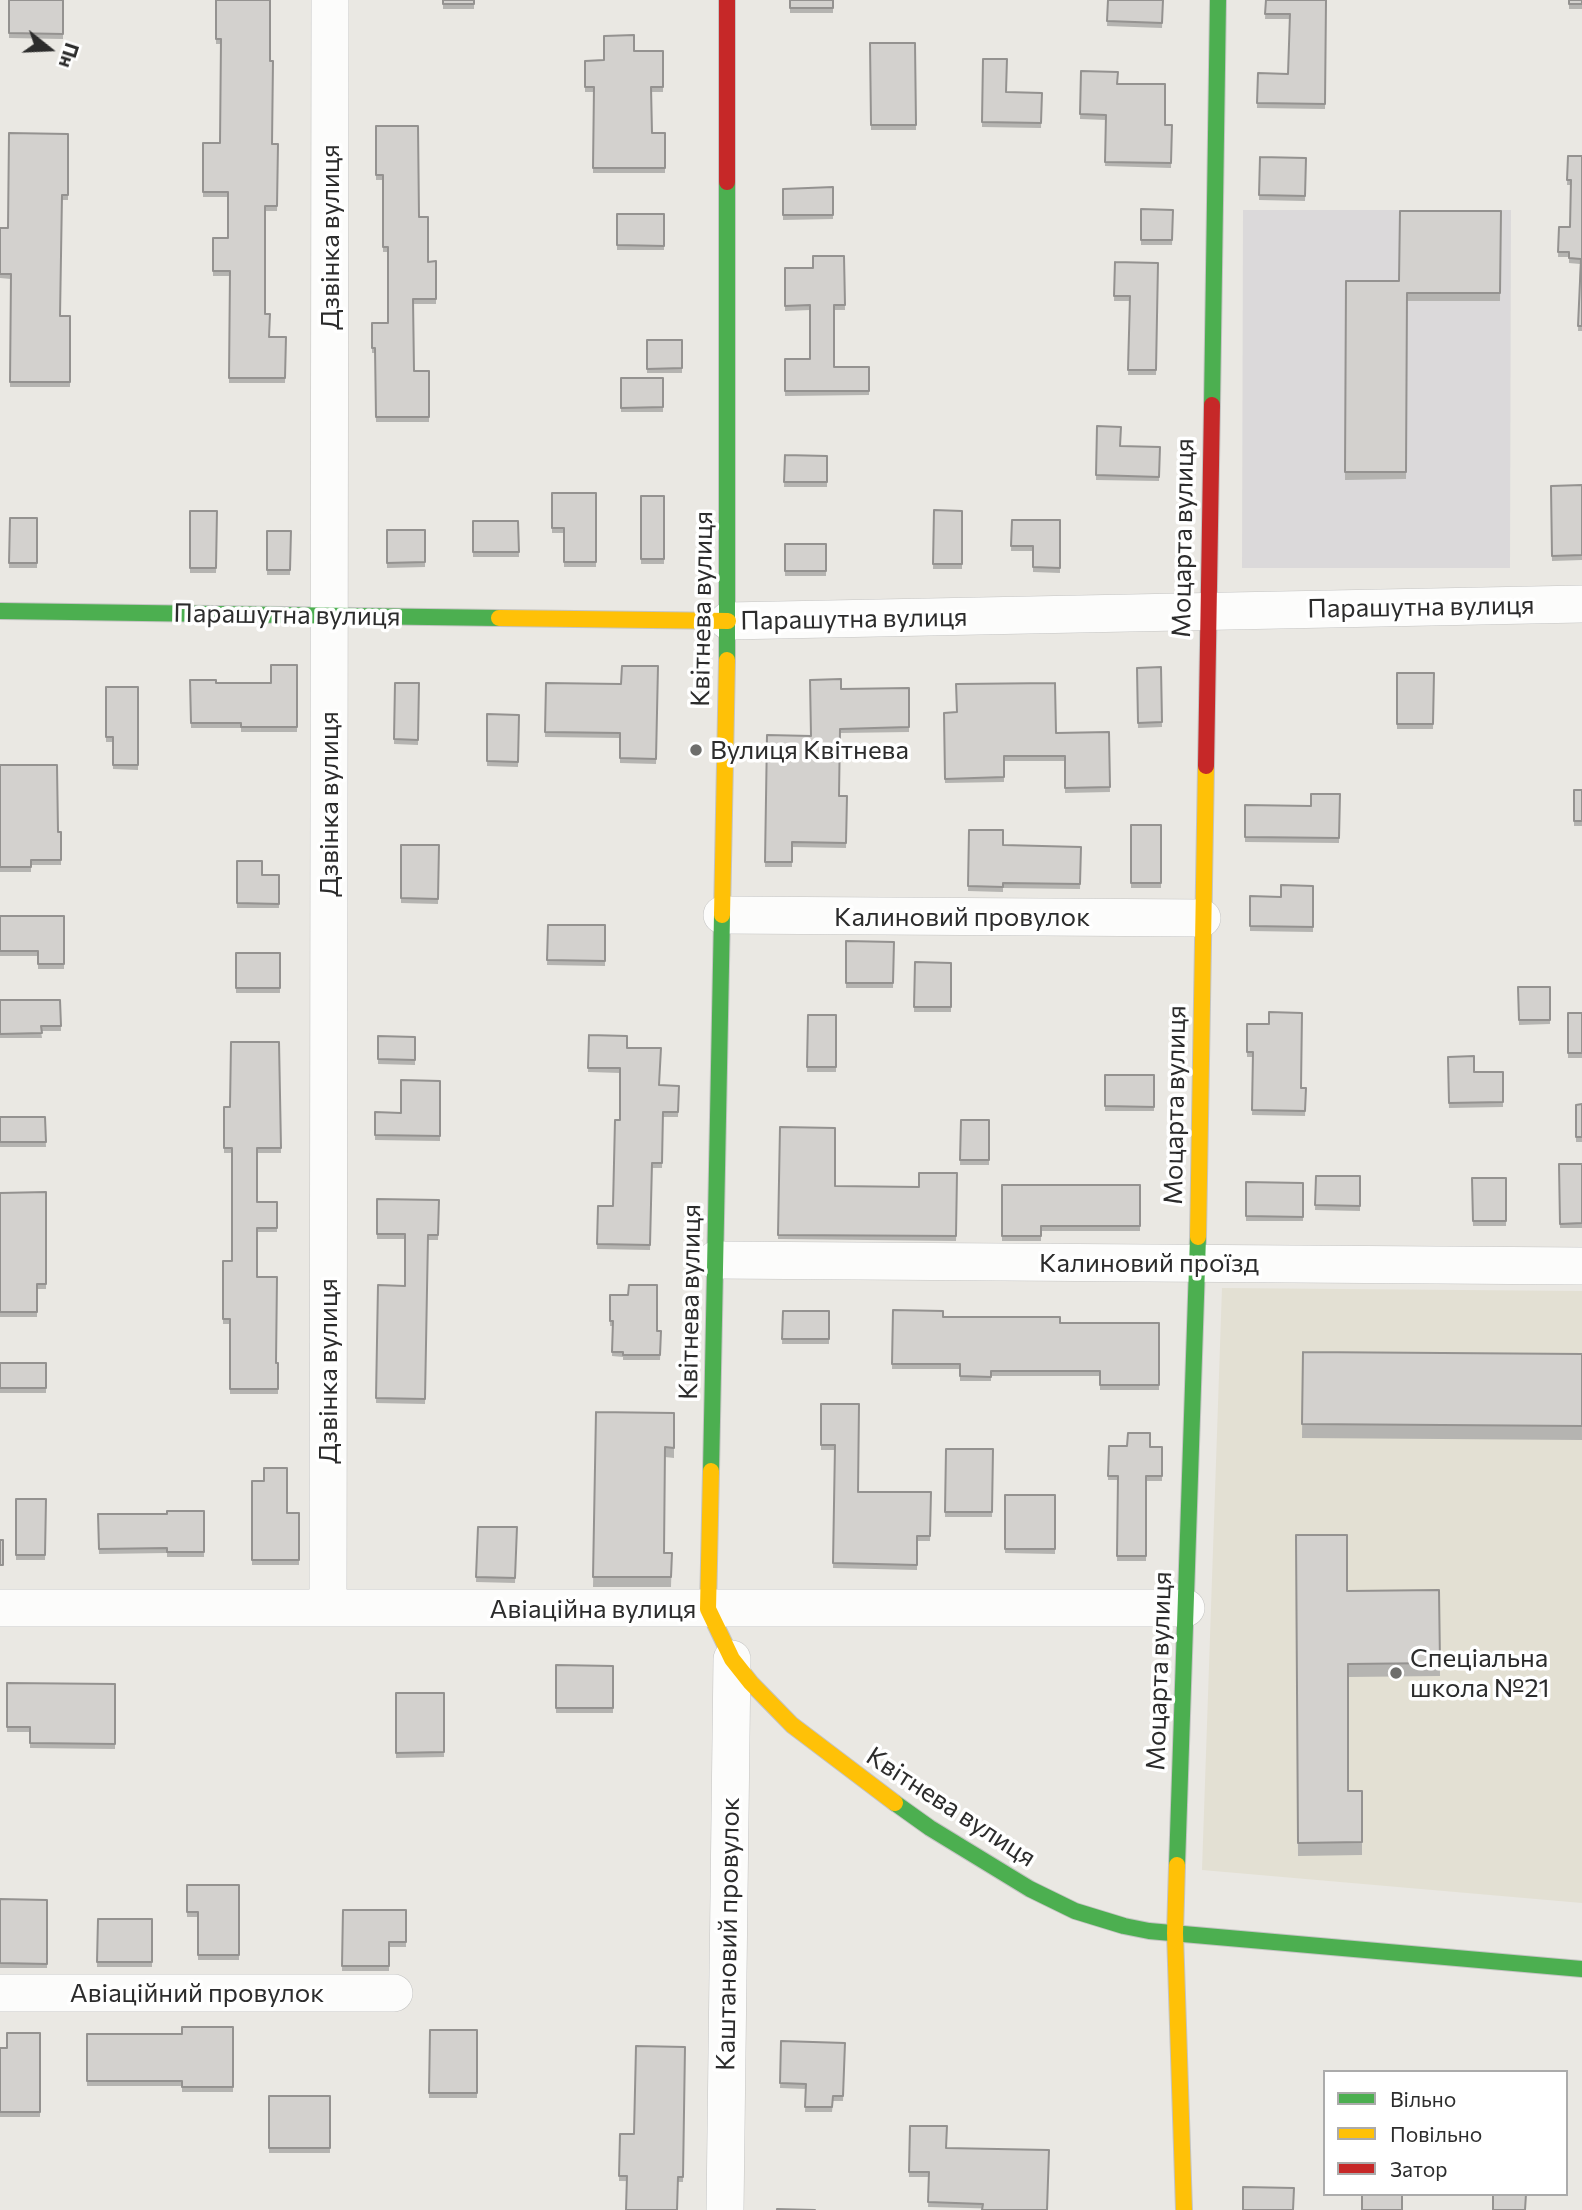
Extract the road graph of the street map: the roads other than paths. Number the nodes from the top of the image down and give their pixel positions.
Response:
1 (330, 0) edge
2 (727, 0) edge
3 (1218, 0) edge
4 (1582, 604) edge
5 (0, 611) edge
6 (1206, 612) junction
7 (329, 616) junction
8 (728, 621) junction
9 (722, 915) junction
10 (1202, 918) junction
11 (715, 1260) junction
12 (1198, 1264) junction
13 (1582, 1266) edge
14 (0, 1608) edge
15 (328, 1608) junction
16 (1186, 1608) junction
17 (709, 1609) junction
18 (732, 1659) junction
19 (1175, 1933) junction
20 (1582, 1969) edge
21 (0, 1993) edge
22 (394, 1993) dead end
23 (725, 2210) edge
24 (1184, 2210) edge

1 - 7 street, Дзвінка вулиця
2 - 8 main road, Квітнева вулиця
3 - 6 main road, Моцарта вулиця
4 - 6 street, Парашутна вулиця
5 - 7 main road, Парашутна вулиця
6 - 8 street, Парашутна вулиця
6 - 10 main road, Моцарта вулиця
7 - 8 main road, Парашутна вулиця
7 - 15 street, Дзвінка вулиця
8 - 9 main road, Квітнева вулиця
9 - 10 street, Калиновий провулок
9 - 11 main road, Квітнева вулиця
10 - 12 main road, Моцарта вулиця
11 - 12 street, Калиновий проїзд
11 - 17 main road, Квітнева вулиця
12 - 13 street, Калиновий проїзд
12 - 16 main road, Моцарта вулиця
14 - 15 street, Авіаційна вулиця
15 - 17 street, Авіаційна вулиця
16 - 17 street, Авіаційна вулиця
16 - 19 main road, Моцарта вулиця
17 - 18 main road, Квітнева вулиця
18 - 19 main road, Квітнева вулиця
18 - 23 street, Каштановий провулок
19 - 20 main road, Квітнева вулиця
19 - 24 main road, Моцарта вулиця
21 - 22 street, Авіаційний провулок

